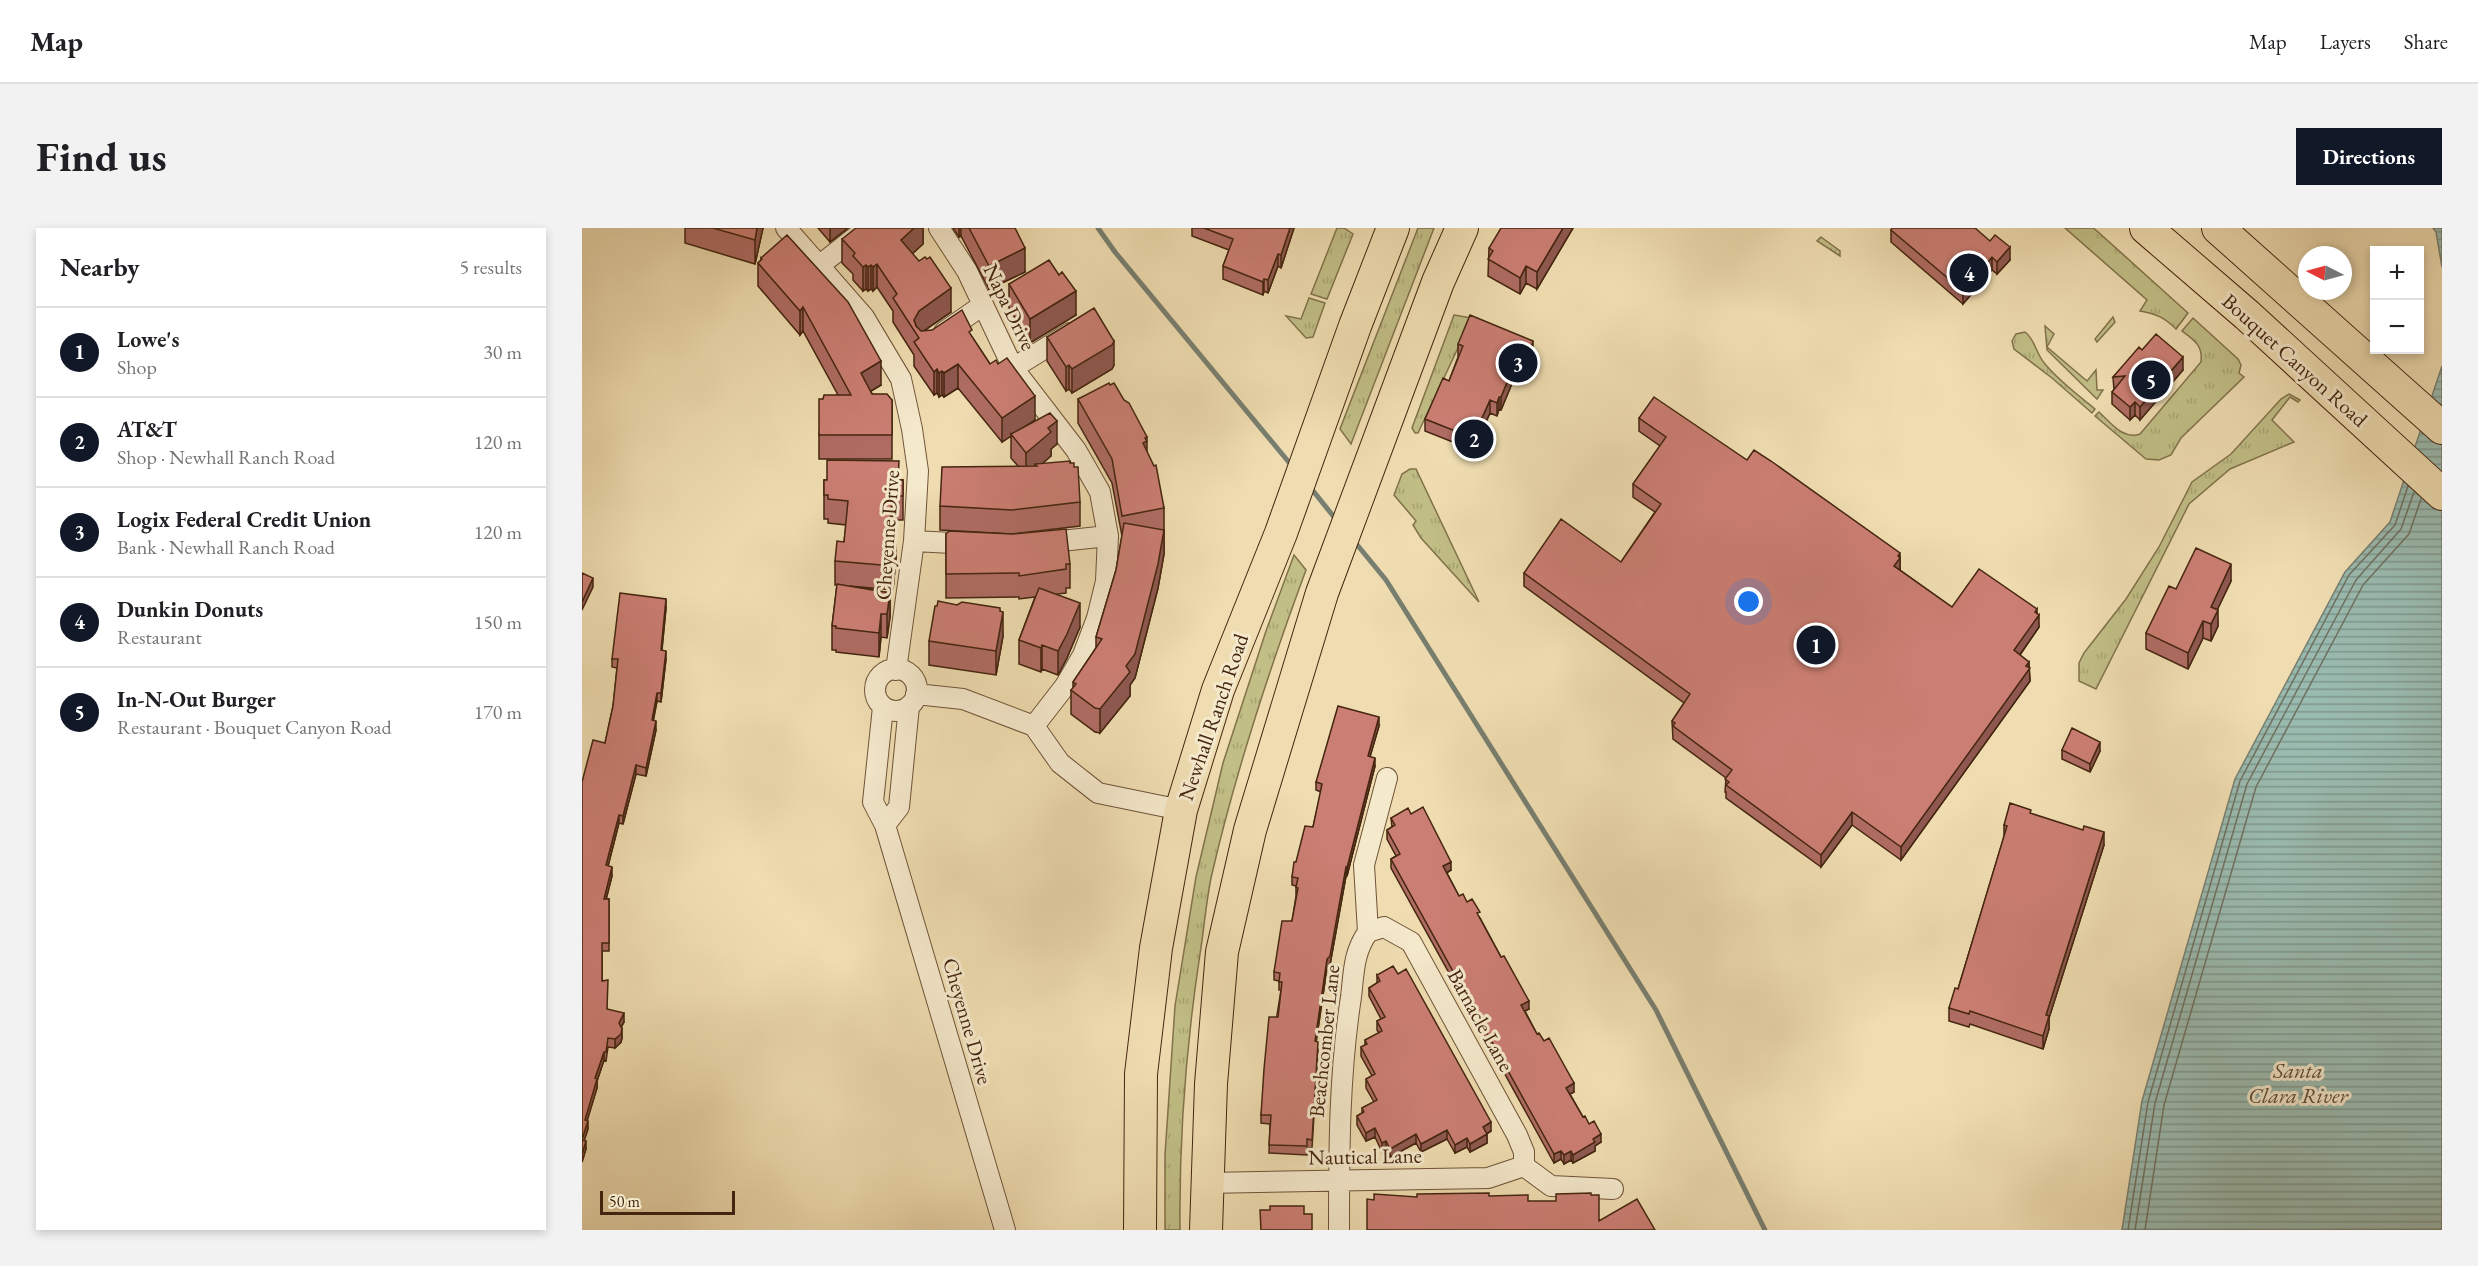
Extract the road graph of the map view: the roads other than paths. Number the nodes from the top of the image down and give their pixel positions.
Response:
1 (786, 228) edge
2 (867, 228) edge
3 (939, 228) edge
4 (1393, 228) edge
5 (1462, 228) edge
6 (2146, 228) edge
7 (2218, 228) edge
8 (820, 265) junction
9 (983, 305) junction
10 (2318, 317) junction
11 (1089, 321) edge
12 (926, 344) edge
13 (2289, 354) junction
14 (1013, 368) junction
15 (2442, 428) edge
16 (896, 471) edge
17 (918, 471) junction
18 (2442, 494) edge
19 (1108, 536) junction
20 (914, 541) junction
21 (990, 545) edge
22 (1023, 545) edge
23 (884, 602) edge
24 (906, 604) junction
25 (896, 670) junction
26 (913, 700) junction
27 (883, 707) junction
28 (1034, 726) junction
29 (1387, 778) dead end
30 (1181, 810) junction
31 (885, 825) junction
32 (1368, 932) junction
33 (1524, 1166) junction
34 (1339, 1181) junction
35 (1206, 1183) junction
36 (1613, 1189) dead end
37 (1005, 1230) edge
38 (1140, 1230) edge
39 (1206, 1230) edge
40 (1339, 1230) edge

1 - 8 street, Cheyenne Drive
2 - 8 street
3 - 9 street, Napa Drive
4 - 30 main road, Newhall Ranch Road
5 - 35 main road
6 - 13 main road, Bouquet Canyon Road
7 - 10 main road
8 - 17 street, Cheyenne Drive
9 - 12 street
9 - 14 street, Napa Drive
10 - 13 main road
10 - 15 main road
11 - 14 street
13 - 18 main road, Bouquet Canyon Road
14 - 19 street, Napa Drive
16 - 17 street
17 - 20 street, Cheyenne Drive
19 - 22 street
19 - 28 street, Napa Drive
20 - 21 street
20 - 24 street, Cheyenne Drive
23 - 24 street
24 - 25 street, Cheyenne Drive
25 - 26 street
25 - 27 street
26 - 27 street
26 - 28 street
26 - 31 street
27 - 31 street, Cheyenne Drive
28 - 30 street
29 - 32 street
30 - 38 main road, Newhall Ranch Road
31 - 37 street, Cheyenne Drive
32 - 33 street, Barnacle Lane
32 - 34 street, Beachcomber Lane
33 - 34 street, Nautical Lane
33 - 36 street
34 - 35 street, Nautical Lane
34 - 40 street, Beachcomber Lane
35 - 39 main road

